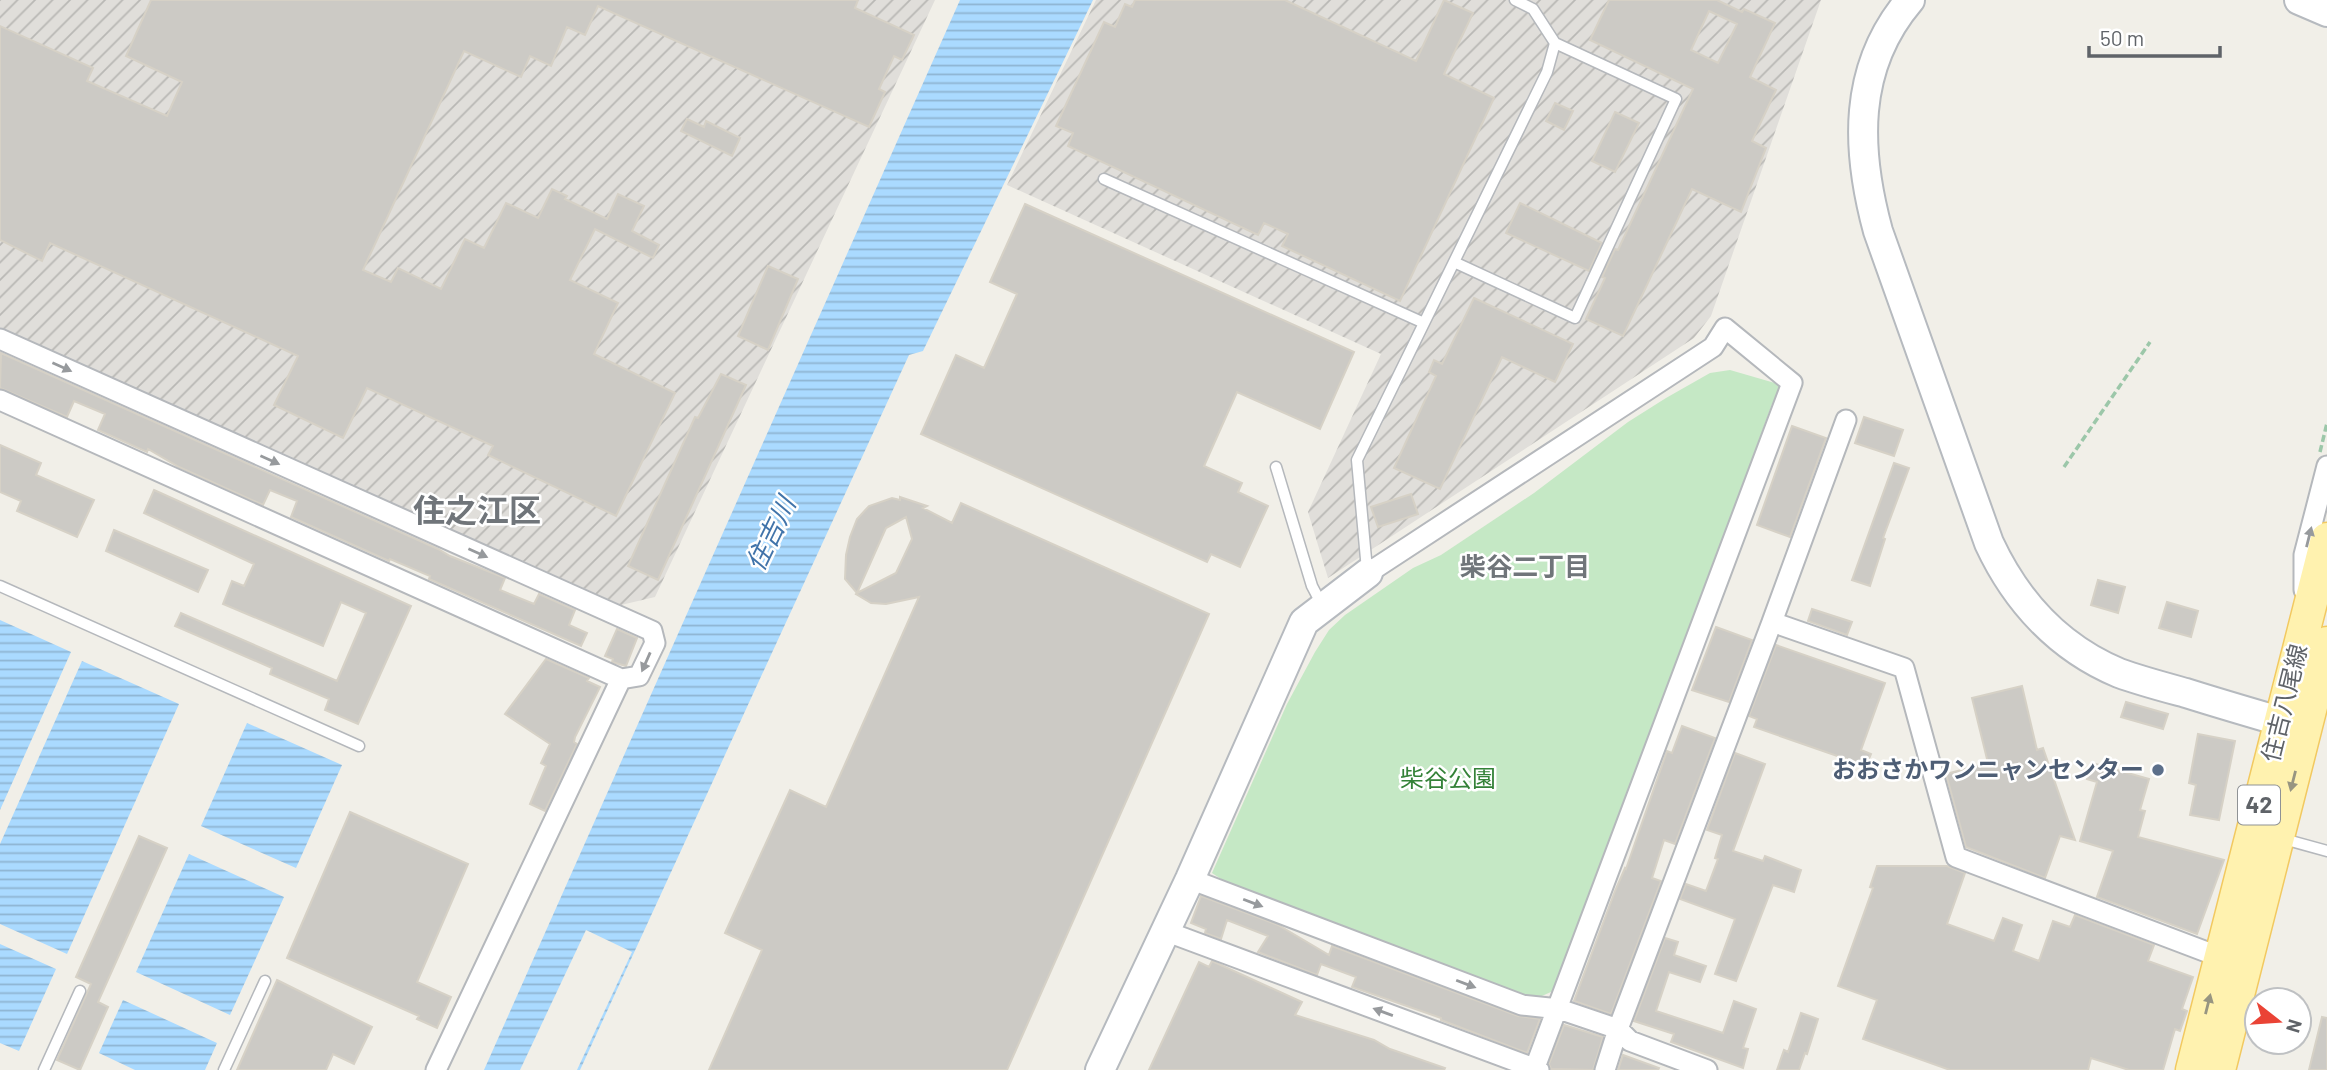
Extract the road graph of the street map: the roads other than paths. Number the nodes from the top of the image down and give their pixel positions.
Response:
1 (1515, 0) edge
2 (1910, 0) edge
3 (2299, 0) edge
4 (2327, 12) edge
5 (1555, 43) junction
6 (1104, 179) dead end
7 (1454, 262) junction
8 (1424, 323) junction
9 (0, 339) edge
10 (0, 400) edge
11 (1846, 420) dead end
12 (2327, 466) edge
13 (1276, 467) dead end
14 (2327, 539) edge
15 (1367, 573) junction
16 (0, 586) edge
17 (1323, 607) junction
18 (1772, 622) junction
19 (2315, 636) edge
20 (621, 679) junction
21 (2293, 725) junction
22 (359, 746) dead end
23 (2278, 838) junction
24 (2327, 851) edge
25 (1190, 879) junction
26 (1165, 931) junction
27 (2220, 957) junction
28 (265, 981) dead end
29 (80, 991) dead end
30 (1559, 1009) junction
31 (1618, 1028) junction
32 (1536, 1069) edge
33 (44, 1070) edge
34 (224, 1070) edge
35 (436, 1070) edge
36 (1101, 1070) edge
37 (1605, 1070) edge
38 (1707, 1070) edge
39 (2192, 1070) edge
40 (2219, 1070) edge

1 - 5 lane
2 - 21 street
3 - 4 street
5 - 7 lane
5 - 7 lane
6 - 8 lane
7 - 8 lane
8 - 15 lane
9 -> 20 street
10 - 20 street
11 - 18 street
19 -> 12 street
13 - 17 lane
14 - 19 main road, 住吉八尾線 / 42
15 - 17 street
15 - 30 street
16 - 22 lane
17 - 25 street
18 - 27 street
18 - 31 street
19 - 21 main road, 住吉八尾線 / 42
20 - 35 street
21 -> 23 main road, 住吉八尾線 / 42
21 - 27 main road, 住吉八尾線 / 42
23 - 24 lane
23 - 40 main road, 住吉八尾線 / 42
25 - 26 street
25 -> 30 street
32 -> 26 street
26 - 36 street
39 -> 27 main road, 住吉八尾線 / 42
28 - 34 lane
29 - 33 lane
30 - 31 street
30 - 32 street
31 - 37 street
31 - 38 street

